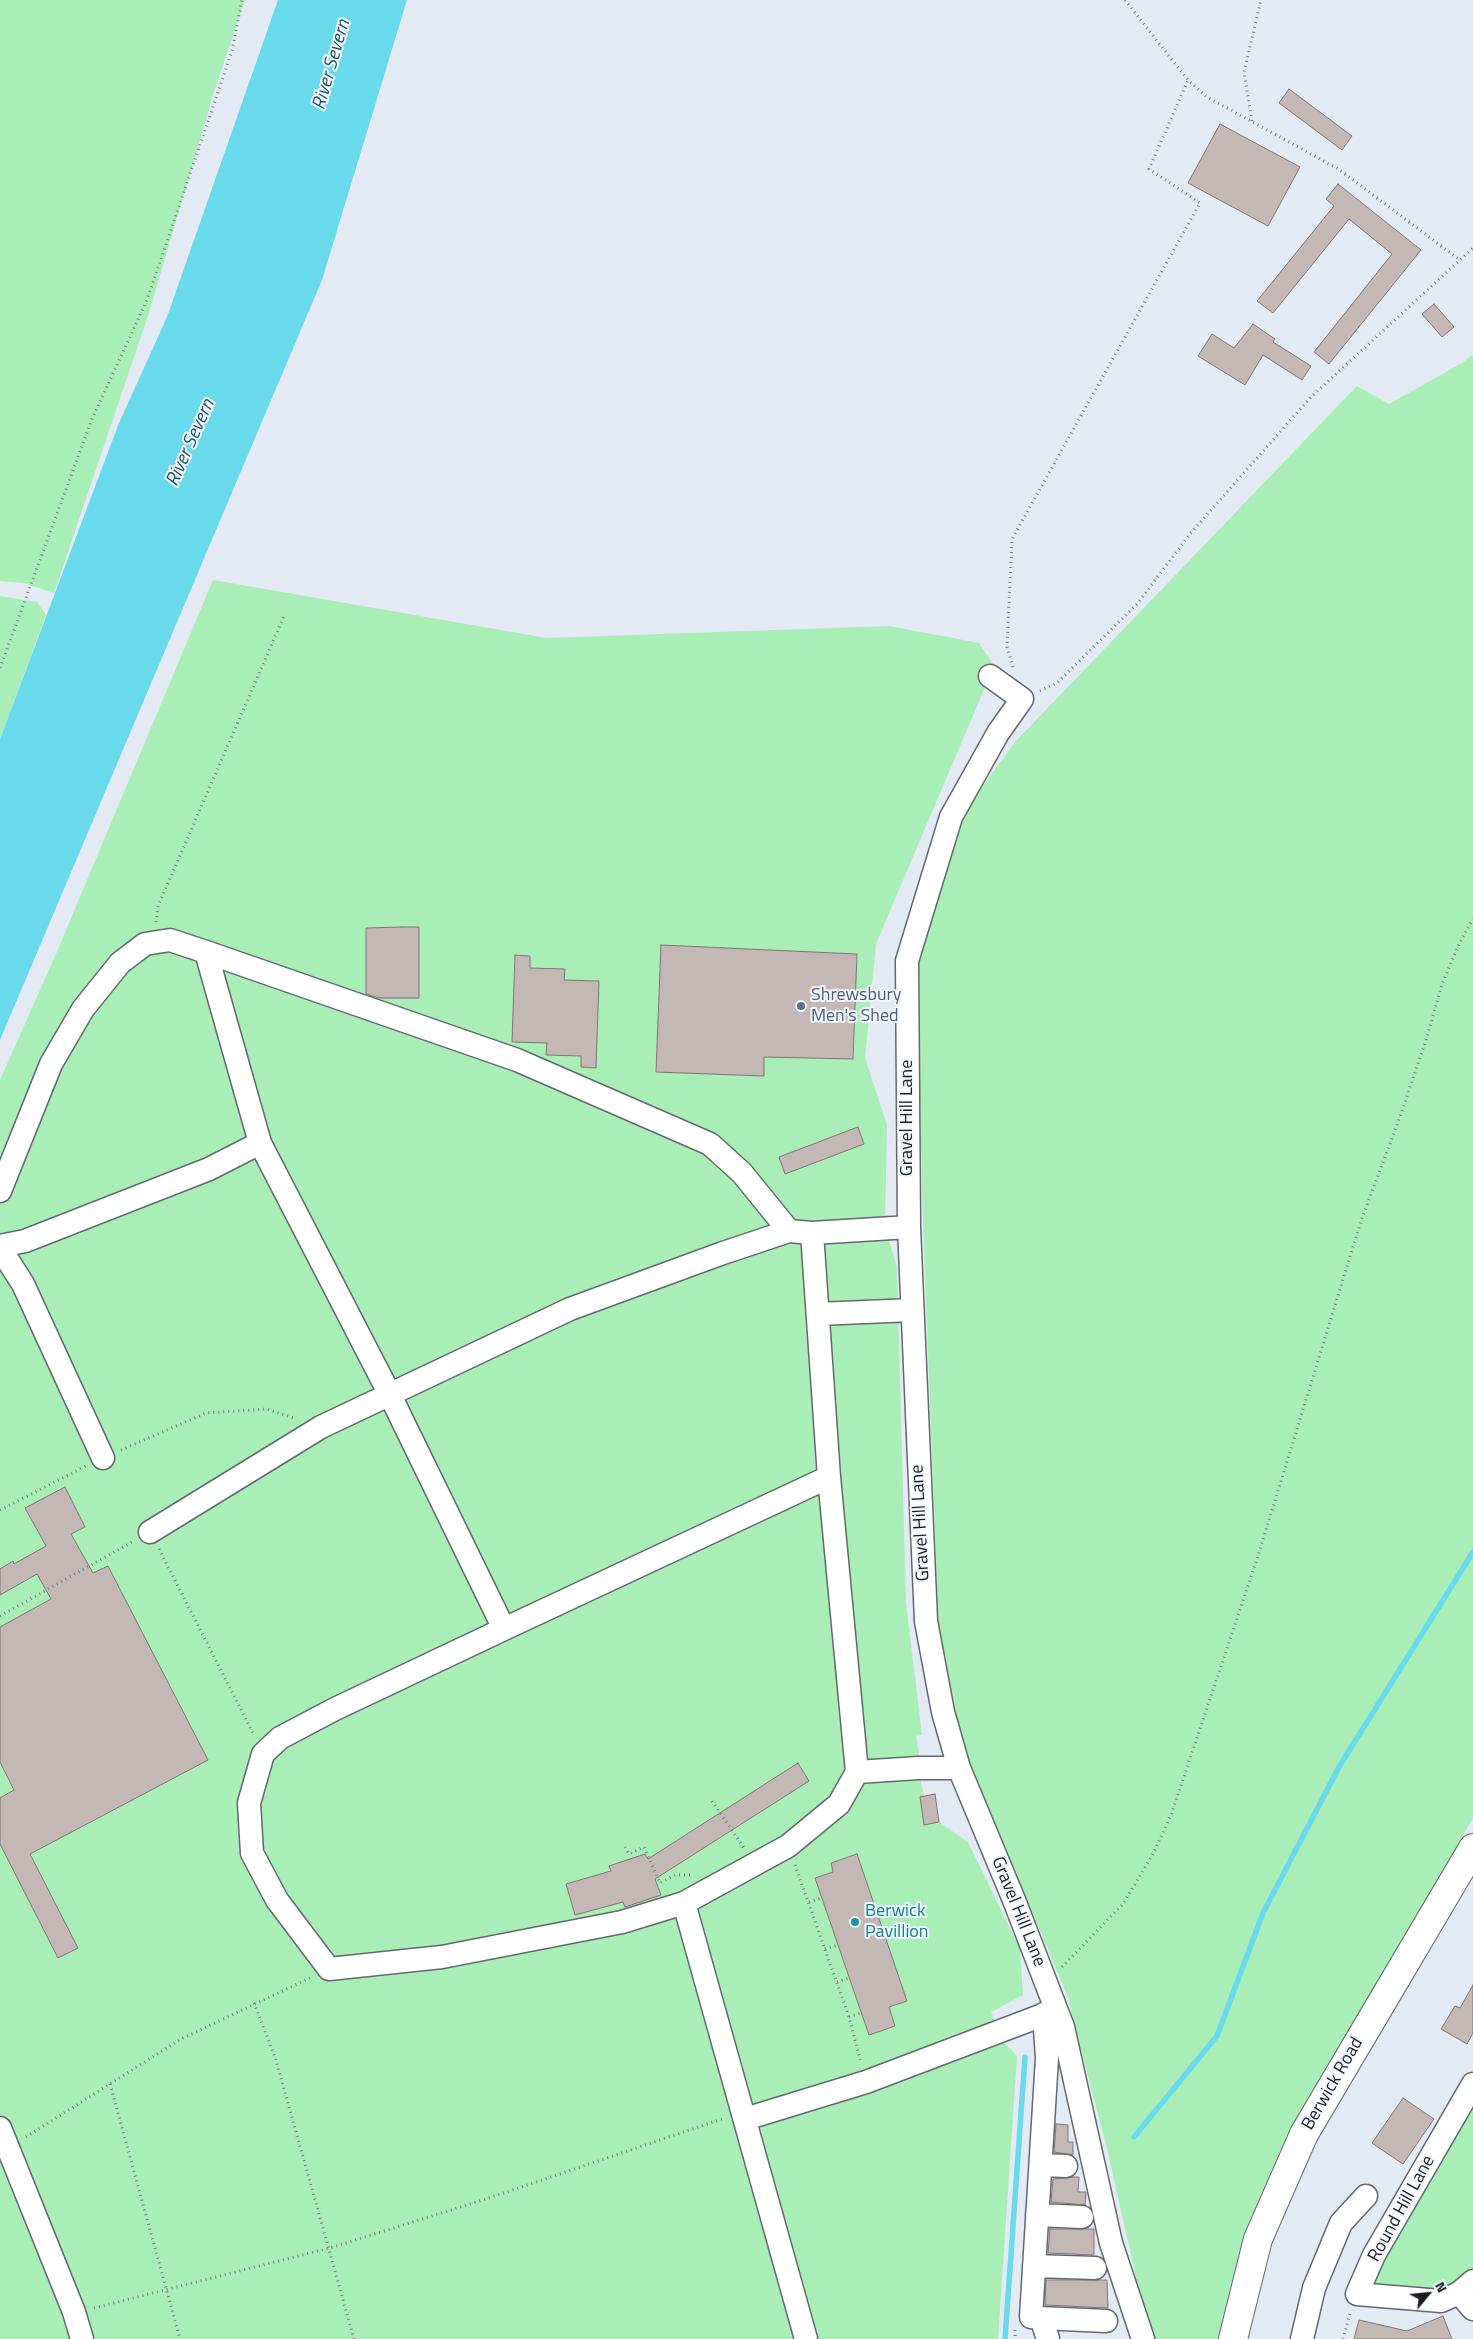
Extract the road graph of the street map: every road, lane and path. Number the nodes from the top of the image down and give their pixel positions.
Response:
1 (242, 0) edge
2 (1125, 0) edge
3 (1261, 0) edge
4 (1188, 80) junction
5 (1252, 122) junction
6 (1473, 248) edge
7 (1460, 260) junction
8 (284, 616) dead end
9 (0, 668) edge
10 (990, 676) dead end
11 (1022, 699) junction
12 (1473, 919) edge
13 (155, 942) junction
14 (206, 952) junction
15 (260, 1143) junction
16 (0, 1191) edge
17 (909, 1227) junction
18 (789, 1231) junction
19 (812, 1233) junction
20 (0, 1247) edge
21 (912, 1310) junction
22 (818, 1314) junction
23 (389, 1393) junction
24 (320, 1427) junction
25 (103, 1458) junction
26 (829, 1478) junction
27 (0, 1510) edge
28 (150, 1532) junction
29 (0, 1616) edge
30 (504, 1629) junction
31 (263, 1754) junction
32 (959, 1768) junction
33 (857, 1772) junction
34 (712, 1801) dead end
35 (731, 1829) dead end
36 (788, 1846) junction
37 (625, 1847) dead end
38 (1473, 1848) edge
39 (822, 1898) dead end
40 (692, 1899) junction
41 (809, 1902) junction
42 (838, 1945) dead end
43 (825, 1949) junction
44 (328, 1969) junction
45 (849, 1978) dead end
46 (1045, 1978) junction
47 (837, 1982) junction
48 (254, 2003) junction
49 (1051, 2011) junction
50 (861, 2013) dead end
51 (849, 2017) junction
52 (866, 2082) junction
53 (110, 2084) junction
54 (1473, 2084) edge
55 (744, 2116) junction
56 (3, 2134) edge
57 (1041, 2165) junction
58 (1066, 2166) dead end
59 (1366, 2196) dead end
60 (1037, 2215) junction
61 (1082, 2217) dead end
62 (330, 2248) junction
63 (1034, 2266) junction
64 (1095, 2268) dead end
65 (168, 2290) junction
66 (1357, 2294) junction
67 (1468, 2294) edge
68 (74, 2312) junction
69 (1106, 2321) dead end
70 (1044, 2328) edge
71 (82, 2339) edge
72 (180, 2339) edge
73 (354, 2339) edge
74 (806, 2339) edge
75 (1143, 2339) edge
76 (1234, 2339) edge
77 (1302, 2339) edge
78 (1343, 2339) edge

1 - 9 path
2 - 4 path
3 - 5 path
4 - 5 path
4 - 11 path
5 - 7 path
6 - 7 path
7 - 11 path
8 - 13 path
10 - 11 street
11 - 17 street, Gravel Hill Lane
12 - 46 path
13 - 14 street
13 - 16 street
14 - 15 street
14 - 18 street
15 - 20 street
15 - 23 street
17 - 19 street
17 - 21 street, Gravel Hill Lane
18 - 19 street
18 - 23 street
19 - 22 street
20 - 25 street
21 - 22 street
21 - 32 street, Gravel Hill Lane
22 - 26 street
23 - 24 street
23 - 30 street
24 - 25 path
24 - 28 street
25 - 27 path
26 - 30 street
26 - 33 street
28 - 29 path
28 - 31 path
30 - 31 street
31 - 44 street
32 - 33 street
32 - 46 street, Gravel Hill Lane
33 - 36 street
34 - 35 path
36 - 40 street
36 - 41 path
37 - 40 path
38 - 76 main road, Berwick Road
39 - 41 path
40 - 44 street
40 - 55 street
41 - 43 path
42 - 43 path
43 - 47 path
44 - 48 path
45 - 47 path
46 - 49 street, Gravel Hill Lane
47 - 51 path
48 - 53 path
48 - 62 path
49 - 52 street
49 - 57 street
49 - 75 street, Gravel Hill Lane
50 - 51 path
51 - 52 path
52 - 55 street
53 - 56 path
53 - 65 path
54 - 66 street, Round Hill Lane
55 - 62 path
55 - 74 street
56 - 68 street
57 - 58 street
57 - 60 street
59 - 77 street
60 - 61 street
60 - 63 street
62 - 65 path
62 - 73 path
63 - 64 street
63 - 70 street
65 - 68 path
65 - 72 path
66 - 67 street
66 - 78 path
68 - 71 street
69 - 70 street

